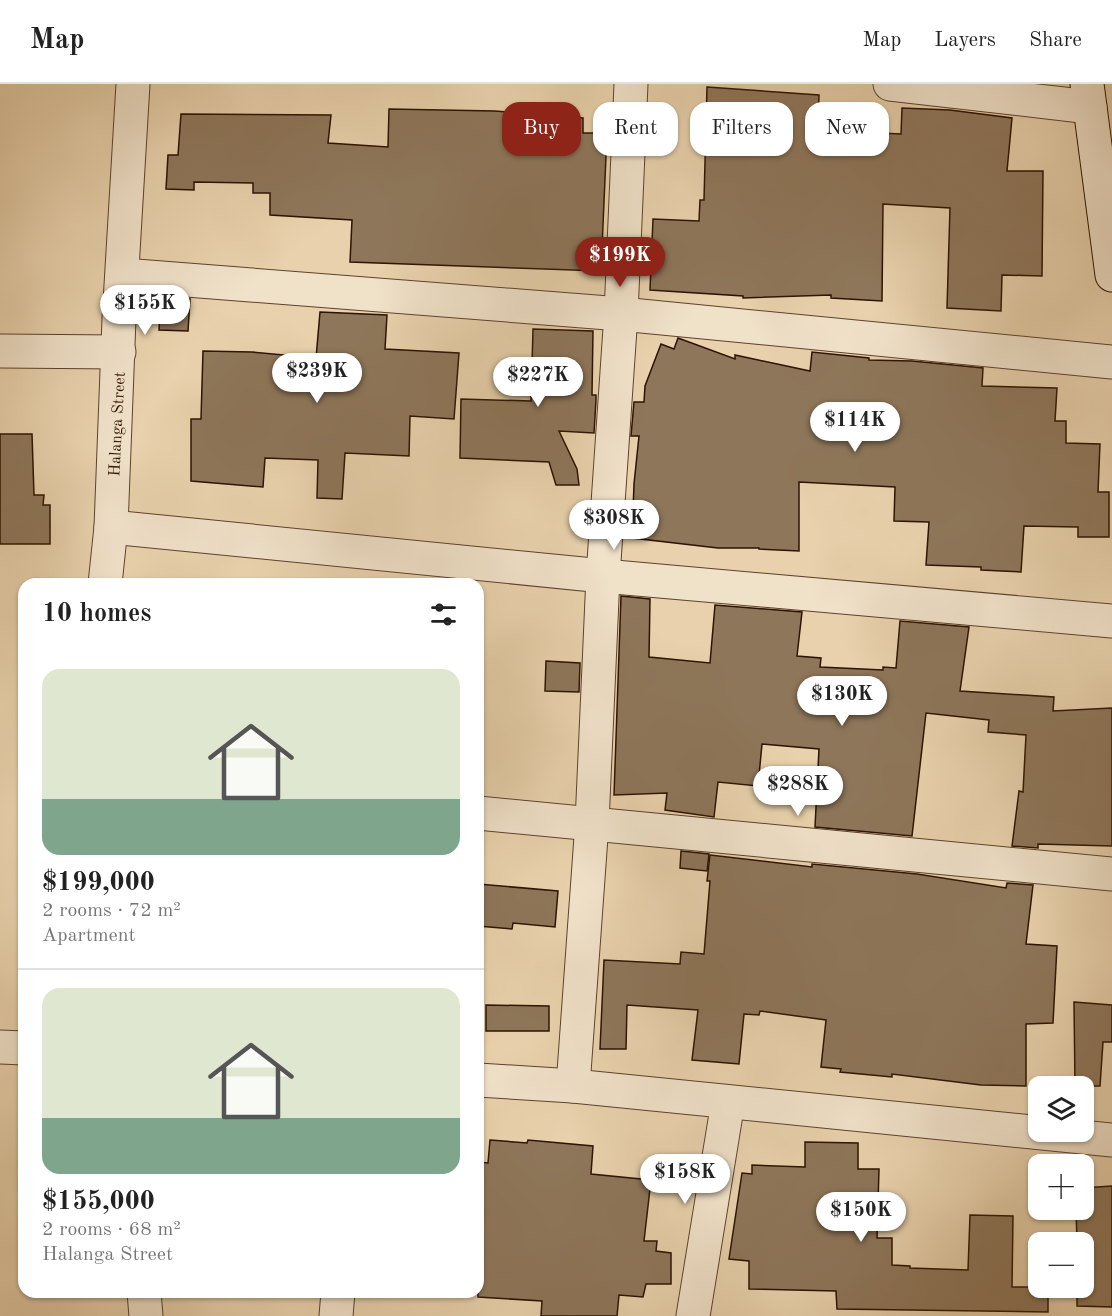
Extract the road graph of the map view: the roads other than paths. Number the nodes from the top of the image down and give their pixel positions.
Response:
1 (133, 84) edge
2 (631, 84) edge
3 (890, 84) edge
4 (1089, 95) edge
5 (123, 275) junction
6 (1112, 275) edge
7 (621, 314) junction
8 (0, 351) edge
9 (119, 352) junction
10 (1112, 362) edge
11 (111, 527) junction
12 (603, 576) junction
13 (106, 578) edge
14 (1112, 621) edge
15 (484, 814) edge
16 (592, 823) junction
17 (1112, 874) edge
18 (0, 1047) edge
19 (18, 1048) edge
20 (484, 1080) edge
21 (573, 1086) junction
22 (728, 1102) junction
23 (1112, 1140) edge
24 (144, 1298) edge
25 (338, 1298) edge
26 (146, 1316) edge
27 (336, 1316) edge
28 (693, 1316) edge

1 - 5 street, Halanga Street
2 - 7 street
3 - 4 street
4 - 6 street
5 - 7 street
5 - 9 street, Halanga Street
7 - 10 street
7 - 12 street
8 - 9 street
9 - 11 street, Halanga Street
11 - 12 street
11 - 13 street, Halanga Street
12 - 14 street
12 - 16 street
15 - 16 street
16 - 17 street
16 - 21 street
18 - 19 street
20 - 21 street
21 - 22 street
22 - 23 street
22 - 28 street
24 - 26 street
25 - 27 street

